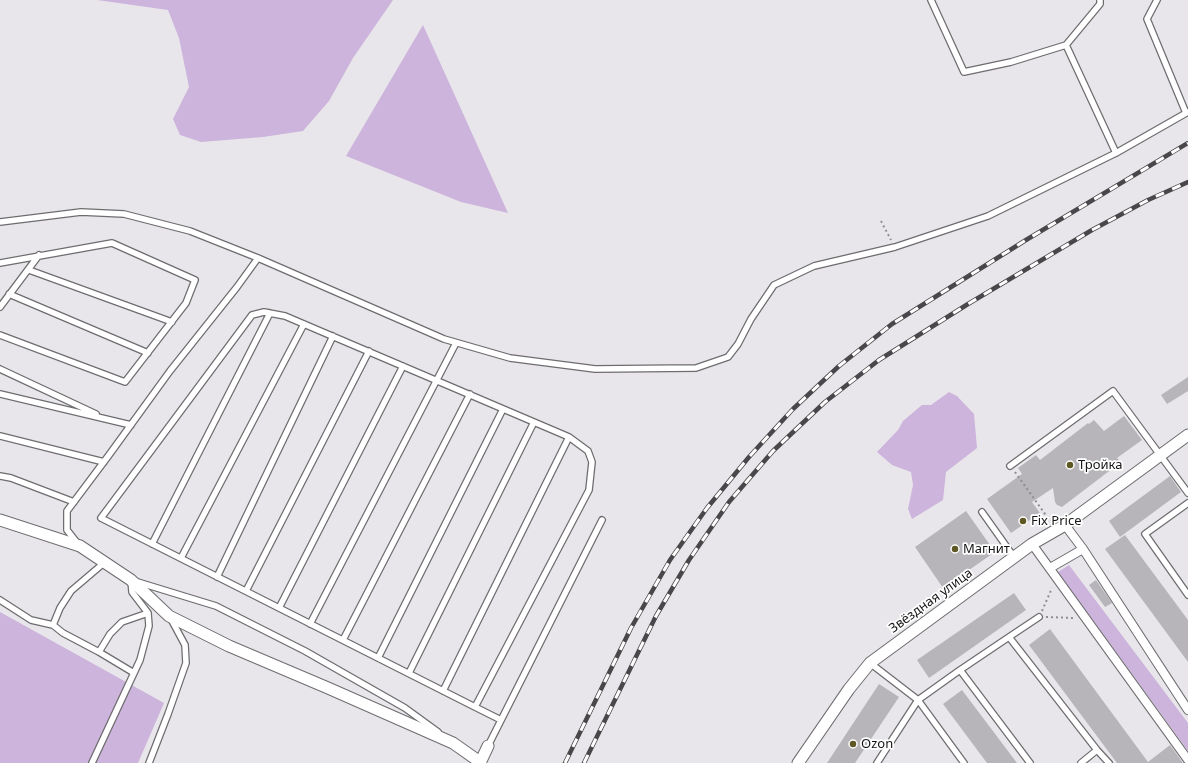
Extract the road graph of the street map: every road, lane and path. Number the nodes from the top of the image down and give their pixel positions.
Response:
1 (931, 0) edge
2 (1100, 0) edge
3 (1157, 0) edge
4 (1066, 46) junction
5 (1187, 112) edge
6 (1116, 153) junction
7 (881, 221) dead end
8 (0, 222) edge
9 (895, 247) junction
10 (40, 255) junction
11 (258, 258) junction
12 (0, 263) edge
13 (29, 270) junction
14 (9, 294) junction
15 (0, 307) edge
16 (270, 313) junction
17 (172, 322) junction
18 (304, 324) junction
19 (0, 335) edge
20 (333, 336) junction
21 (456, 343) junction
22 (369, 351) junction
23 (148, 352) junction
24 (403, 366) junction
25 (0, 369) edge
26 (437, 381) junction
27 (0, 394) edge
28 (470, 394) junction
29 (504, 409) junction
30 (107, 419) junction
31 (534, 422) junction
32 (132, 425) junction
33 (1188, 435) edge
34 (0, 436) edge
35 (569, 437) junction
36 (1160, 455) junction
37 (104, 462) junction
38 (1010, 466) joint
39 (0, 476) edge
40 (1188, 493) edge
41 (74, 502) junction
42 (1188, 503) edge
43 (982, 512) dead end
44 (602, 520) dead end
45 (0, 522) edge
46 (1061, 527) junction
47 (152, 544) junction
48 (1032, 544) junction
49 (80, 546) junction
50 (1083, 549) junction
51 (181, 558) junction
52 (1014, 558) junction
53 (105, 562) junction
54 (1050, 568) junction
55 (217, 577) junction
56 (1057, 578) junction
57 (131, 580) junction
58 (246, 591) junction
59 (1188, 595) edge
60 (0, 600) edge
61 (279, 608) junction
62 (148, 613) junction
63 (169, 616) junction
64 (1039, 617) junction
65 (1085, 618) junction
66 (310, 624) junction
67 (53, 625) junction
68 (1009, 637) junction
69 (343, 640) junction
70 (99, 652) junction
71 (378, 658) junction
72 (870, 663) junction
73 (960, 670) junction
74 (134, 673) junction
75 (409, 673) junction
76 (444, 691) junction
77 (918, 700) junction
78 (475, 707) junction
79 (1188, 710) edge
80 (501, 720) junction
81 (453, 743) junction
82 (488, 746) joint
83 (1097, 750) junction
84 (1188, 760) edge
85 (480, 762) edge
86 (92, 763) edge
87 (149, 763) edge
88 (798, 763) edge
89 (877, 763) edge
90 (964, 763) edge
91 (1030, 763) edge
92 (1081, 763) edge
93 (1110, 763) edge

1 - 4 lane
2 - 4 lane
3 - 5 lane
4 - 6 lane
5 - 6 lane
6 - 9 lane
7 - 9 path
8 - 11 lane
9 - 21 lane
10 - 12 lane
10 - 13 lane
10 - 17 lane
11 - 21 lane
11 - 32 lane
13 - 14 lane
13 - 17 lane
14 - 15 lane
14 - 23 lane
16 - 18 lane
16 - 47 lane
16 - 47 lane
17 - 23 lane
18 - 20 lane
18 - 51 lane
19 - 23 lane
20 - 22 lane
20 - 55 lane
21 - 26 lane
22 - 24 lane
22 - 58 lane
24 - 26 lane
24 - 61 lane
25 - 30 lane
26 - 28 lane
26 - 66 lane
27 - 30 lane
28 - 29 lane
28 - 69 lane
29 - 31 lane
29 - 71 lane
30 - 32 lane
31 - 35 lane
31 - 75 lane
32 - 37 lane
33 - 36 street, Звёздная улица
34 - 37 lane
35 - 76 lane
35 - 78 lane
36 - 38 lane
36 - 40 lane
36 - 46 street, Звёздная улица
37 - 41 lane
38 - 46 path
39 - 41 lane
41 - 49 lane
42 - 59 lane
43 - 52 lane
44 - 80 lane
45 - 49 street
46 - 48 street, Звёздная улица
46 - 50 street
47 - 51 lane
48 - 52 street, Звёздная улица
48 - 54 street
49 - 53 street
50 - 54 street
50 - 79 street
51 - 55 lane
52 - 72 street, Звёздная улица
53 - 57 street
53 - 67 lane
54 - 56 street
55 - 58 lane
56 - 64 path
56 - 65 street
57 - 62 lane
57 - 63 street
57 - 81 lane
58 - 61 lane
60 - 67 lane
61 - 66 lane
62 - 70 lane
62 - 74 lane
63 - 81 street
63 - 87 lane
64 - 65 path
64 - 68 lane
65 - 84 street
66 - 69 lane
67 - 70 lane
68 - 73 lane
68 - 83 lane
69 - 71 lane
70 - 74 lane
71 - 75 lane
72 - 77 lane
72 - 88 street, Звёздная улица
73 - 77 lane
73 - 91 lane
74 - 86 lane
75 - 76 lane
76 - 78 lane
77 - 89 lane
77 - 90 lane
78 - 80 lane
80 - 82 lane
81 - 85 street
82 - 85 street
83 - 92 lane
83 - 93 lane

